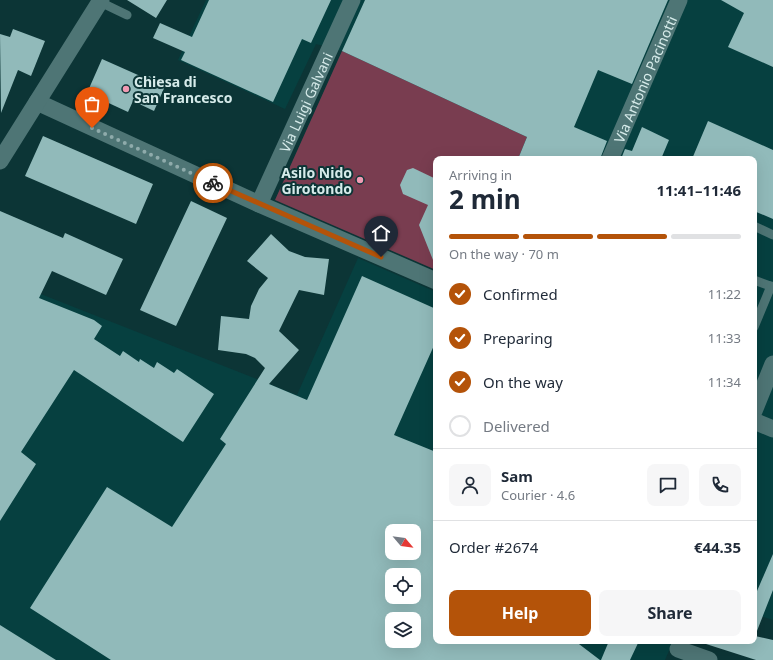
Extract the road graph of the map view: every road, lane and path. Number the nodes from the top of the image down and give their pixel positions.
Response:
1 (352, 0) edge
2 (679, 0) edge
3 (100, 1) edge
4 (126, 15) dead end
5 (37, 102) junction
6 (611, 156) edge
7 (0, 162) edge
8 (259, 204) junction
9 (757, 227) edge
10 (773, 235) edge
11 (433, 280) edge
12 (757, 281) edge
13 (772, 287) edge
14 (757, 320) edge
15 (773, 364) edge
16 (757, 404) edge
17 (757, 421) edge
18 (773, 429) edge
19 (678, 649) dead end
20 (709, 660) edge

1 - 8 street, Via Luigi Galvani
2 - 6 street, Via Antonio Pacinotti
3 - 4 lane
3 - 5 street
5 - 7 street
5 - 8 street
8 - 11 street
9 - 10 lane
12 - 13 lane
13 - 14 lane
15 - 16 street
17 - 18 street
19 - 20 street

